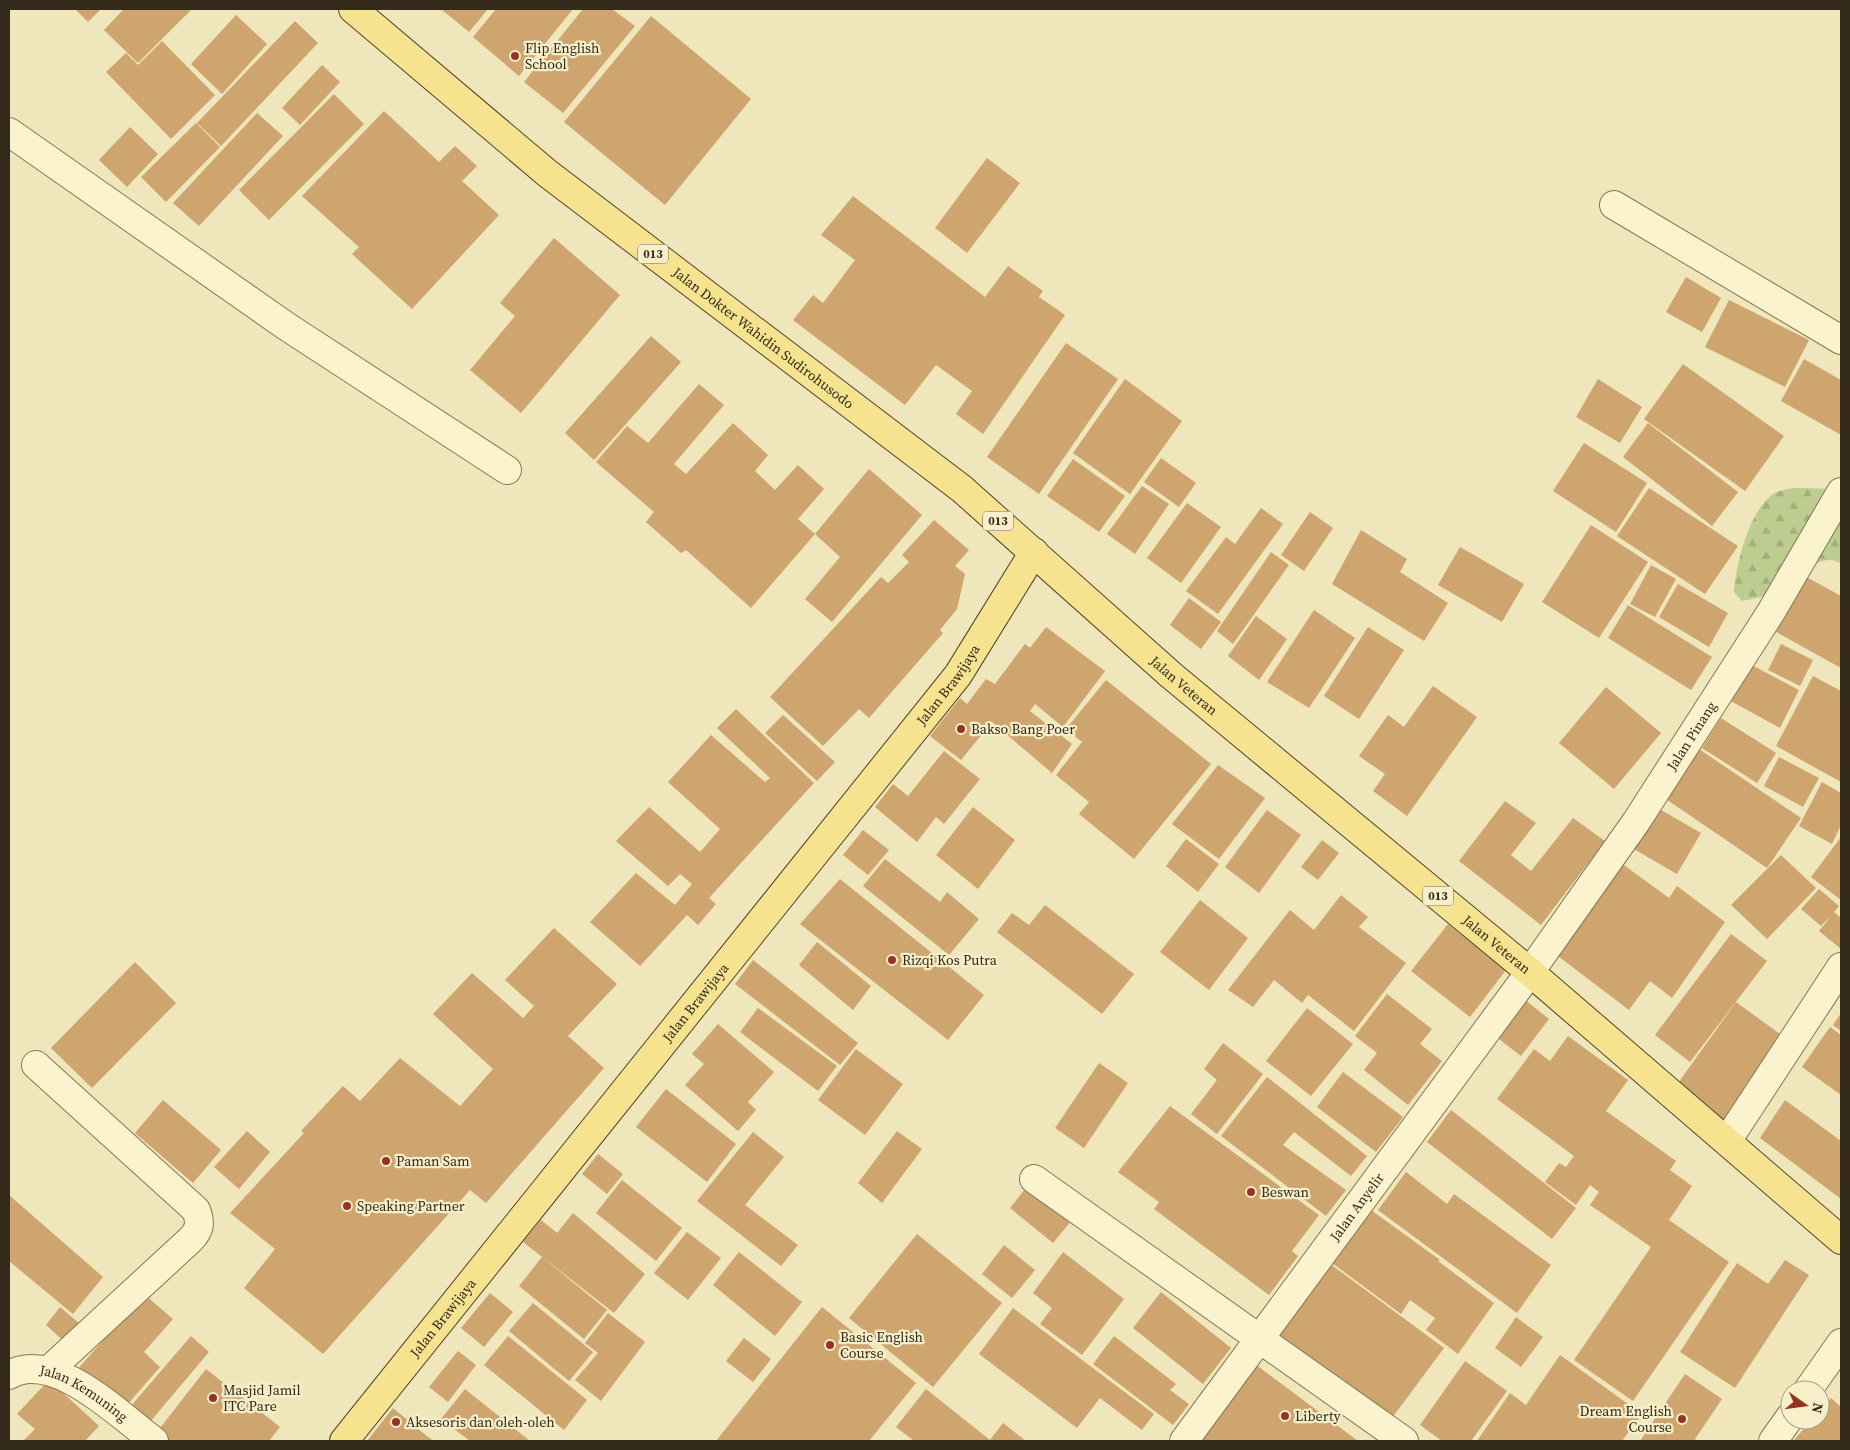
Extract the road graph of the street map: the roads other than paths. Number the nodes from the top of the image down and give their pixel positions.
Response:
1 (353, 9) edge
2 (9, 132) edge
3 (1614, 205) dead end
4 (1841, 340) edge
5 (507, 470) dead end
6 (1841, 492) edge
7 (1034, 552) junction
8 (1841, 967) edge
9 (1530, 972) junction
10 (36, 1065) dead end
11 (1727, 1141) junction
12 (1034, 1180) dead end
13 (1841, 1240) edge
14 (1259, 1340) junction
15 (1841, 1343) edge
16 (49, 1370) junction
17 (9, 1375) edge
18 (1815, 1380) edge
19 (1780, 1430) edge
20 (154, 1441) edge
21 (344, 1441) edge
22 (1184, 1441) edge
23 (1404, 1441) edge
24 (1773, 1441) edge

1 - 7 main road, Jalan Dokter Wahidin Sudirohusodo / 013
2 - 5 street
3 - 4 street
6 - 9 street, Jalan Pinang
7 - 9 main road, Jalan Veteran / 013
7 - 21 main road, Jalan Brawijaya
8 - 11 street
9 - 11 main road, Jalan Veteran / 013
9 - 14 street, Jalan Anyelir
10 - 16 street
11 - 13 main road, Jalan Veteran / 013
12 - 14 street
14 - 22 street, Jalan Anyelir
14 - 23 street
15 - 18 street
16 - 17 street, Jalan Kemuning
16 - 20 street, Jalan Kemuning
19 - 24 street

